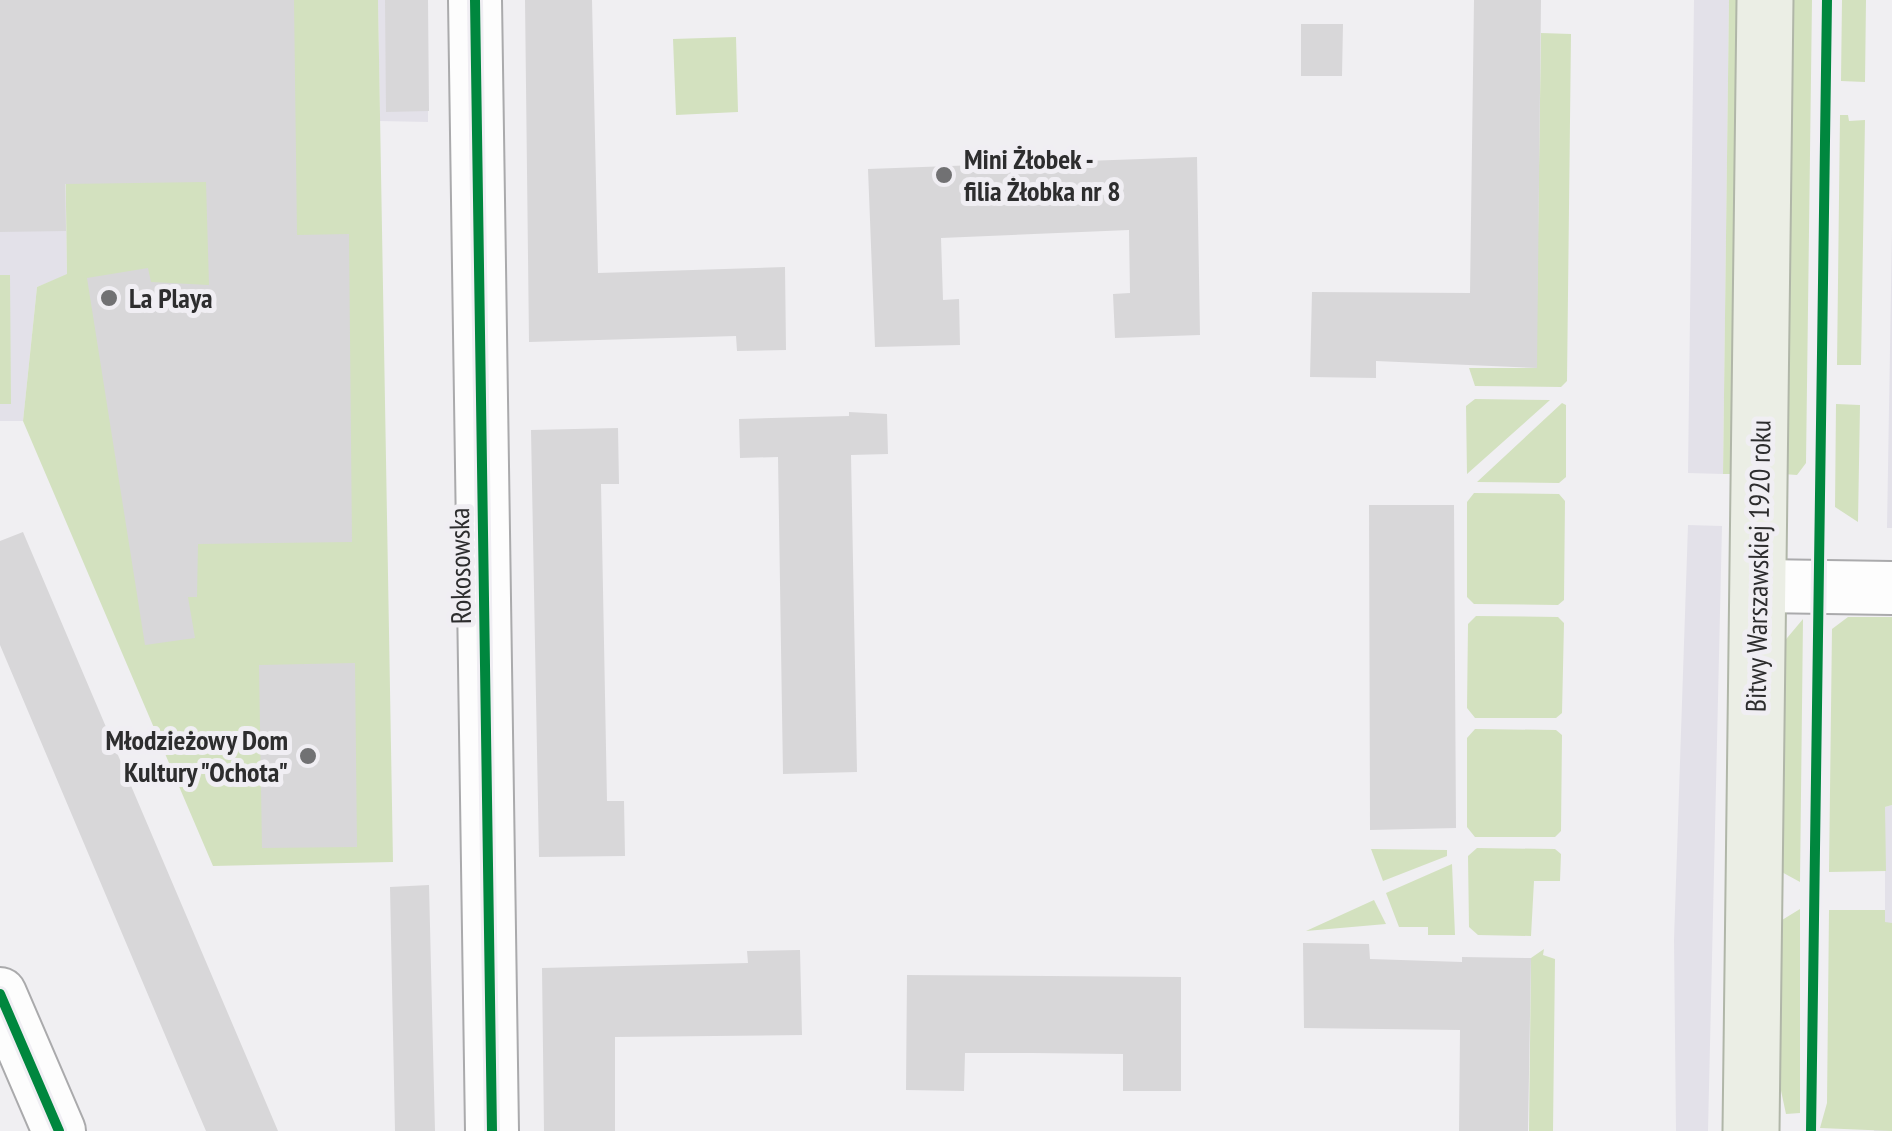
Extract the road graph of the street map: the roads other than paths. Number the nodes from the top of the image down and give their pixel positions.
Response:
1 (476, 0) edge
2 (1765, 0) edge
3 (1757, 586) junction
4 (1881, 588) edge
5 (0, 994) edge
6 (60, 1131) edge
7 (492, 1131) edge
8 (1751, 1131) edge

1 - 7 street, Rokosowska
2 - 3 main road, Bitwy Warszawskiej 1920 roku
3 - 4 street
3 - 8 main road, Bitwy Warszawskiej 1920 roku
5 - 6 street

